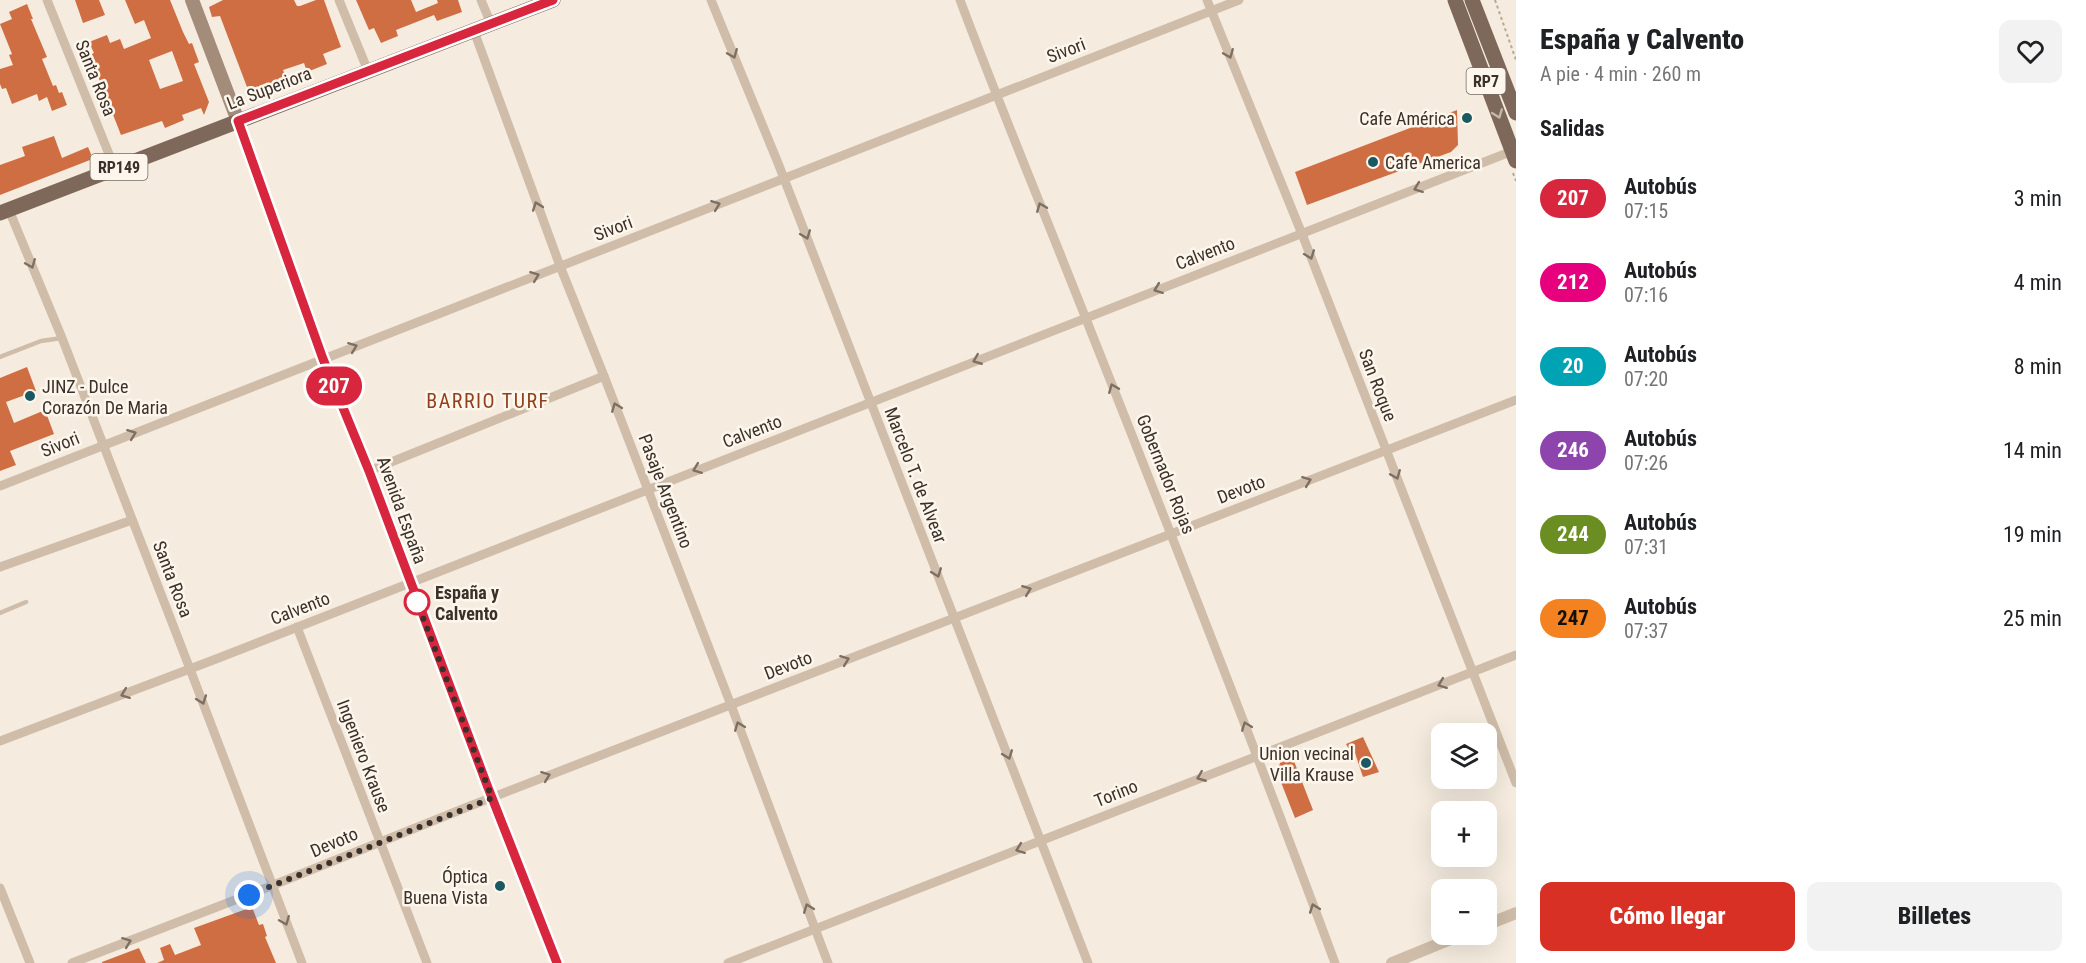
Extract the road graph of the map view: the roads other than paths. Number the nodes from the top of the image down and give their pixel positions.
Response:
1 (48, 0) edge
2 (192, 0) edge
3 (339, 0) edge
4 (481, 0) edge
5 (553, 0) edge
6 (711, 0) edge
7 (960, 0) edge
8 (1207, 0) edge
9 (1239, 0) edge
10 (1455, 0) edge
11 (1472, 0) edge
12 (1211, 11) junction
13 (491, 24) junction
14 (474, 31) junction
15 (368, 71) junction
16 (996, 96) junction
17 (1516, 113) edge
18 (238, 121) junction
19 (1515, 154) edge
20 (115, 169) junction
21 (784, 178) junction
22 (5, 211) edge
23 (1302, 234) junction
24 (560, 266) junction
25 (1085, 317) junction
26 (62, 338) junction
27 (0, 357) edge
28 (323, 359) junction
29 (604, 376) junction
30 (1516, 400) edge
31 (871, 403) junction
32 (103, 445) junction
33 (1386, 451) junction
34 (369, 471) junction
35 (0, 486) edge
36 (647, 489) junction
37 (132, 520) junction
38 (1171, 534) junction
39 (0, 567) edge
40 (410, 583) junction
41 (26, 602) dead end
42 (0, 612) edge
43 (954, 618) junction
44 (297, 627) junction
45 (1516, 655) edge
46 (190, 669) junction
47 (1473, 671) junction
48 (731, 705) junction
49 (0, 741) edge
50 (1258, 755) junction
51 (1516, 783) edge
52 (492, 798) junction
53 (380, 841) junction
54 (1041, 841) junction
55 (271, 886) junction
56 (0, 888) edge
57 (1516, 913) edge
58 (1497, 921) edge
59 (815, 928) junction
60 (1436, 945) edge
61 (30, 963) edge
62 (72, 963) edge
63 (302, 963) edge
64 (427, 963) edge
65 (557, 963) edge
66 (728, 963) edge
67 (828, 963) edge
68 (1088, 963) edge
69 (1335, 963) edge
70 (1392, 963) edge

1 - 20 street, Santa Rosa
2 - 18 main road, Avenida España
3 - 15 street
4 - 13 street
5 - 13 main road, La Superiora / RP149
6 -> 21 street, Marcelo T. de Alvear
7 - 16 street, Gobernador Rojas
8 - 12 street, San Roque
9 - 12 street, Sivori
10 -> 19 main road, RP7
11 - 17 main road, RP7
12 - 16 street, Sivori
12 -> 23 street, San Roque
13 - 14 main road, La Superiora / RP149
14 - 15 main road, La Superiora / RP149
24 -> 14 street, Pasaje Argentino
15 - 18 main road, La Superiora / RP149
16 - 21 street, Sivori
25 -> 16 street, Gobernador Rojas
18 - 20 main road, La Superiora / RP149
18 - 28 street, Avenida España
19 -> 23 street, Calvento
20 - 22 main road, La Superiora / RP149
24 -> 21 street, Sivori
21 -> 31 street, Marcelo T. de Alvear
22 -> 26 street, Santa Rosa
23 -> 25 street, Calvento
23 -> 33 street, San Roque
28 -> 24 street, Sivori
24 - 29 street, Pasaje Argentino
25 -> 31 street, Calvento
38 -> 25 street, Gobernador Rojas
26 - 27 lane
26 - 32 street, Santa Rosa
32 -> 28 street, Sivori
28 - 34 street, Avenida España
29 - 34 street
36 -> 29 street, Pasaje Argentino
30 - 33 street, Devoto
31 -> 36 street, Calvento
31 -> 43 street, Marcelo T. de Alvear
32 - 35 street, Sivori
32 - 37 street, Santa Rosa
38 -> 33 street, Devoto
33 -> 47 street, San Roque
34 - 40 street, Avenida España
36 - 40 street, Calvento
36 - 48 street, Pasaje Argentino
37 - 39 street
37 - 46 street, Santa Rosa
43 -> 38 street, Devoto
50 -> 38 street, Gobernador Rojas
40 - 44 street, Calvento
40 - 52 street, Avenida España
41 - 42 lane
48 -> 43 street, Devoto
43 -> 54 street, Marcelo T. de Alvear
44 - 46 street, Calvento
44 - 53 street, Ingeniero Krause
45 - 47 street, Torino
46 -> 49 street, Calvento
46 -> 55 street, Santa Rosa
47 -> 50 street, Torino
47 - 51 street, San Roque
52 -> 48 street, Devoto
59 -> 48 street, Pasaje Argentino
50 -> 54 street, Torino
69 -> 50 street, Gobernador Rojas
52 - 53 street, Devoto
52 - 65 street, Avenida España
53 - 55 street, Devoto
53 - 64 street, Ingeniero Krause
54 -> 59 street, Torino
54 - 68 street, Marcelo T. de Alvear
62 -> 55 street, Devoto
55 -> 63 street, Santa Rosa
56 - 61 street
57 - 58 street
59 - 66 street, Torino
59 - 67 street, Pasaje Argentino
60 - 70 street

